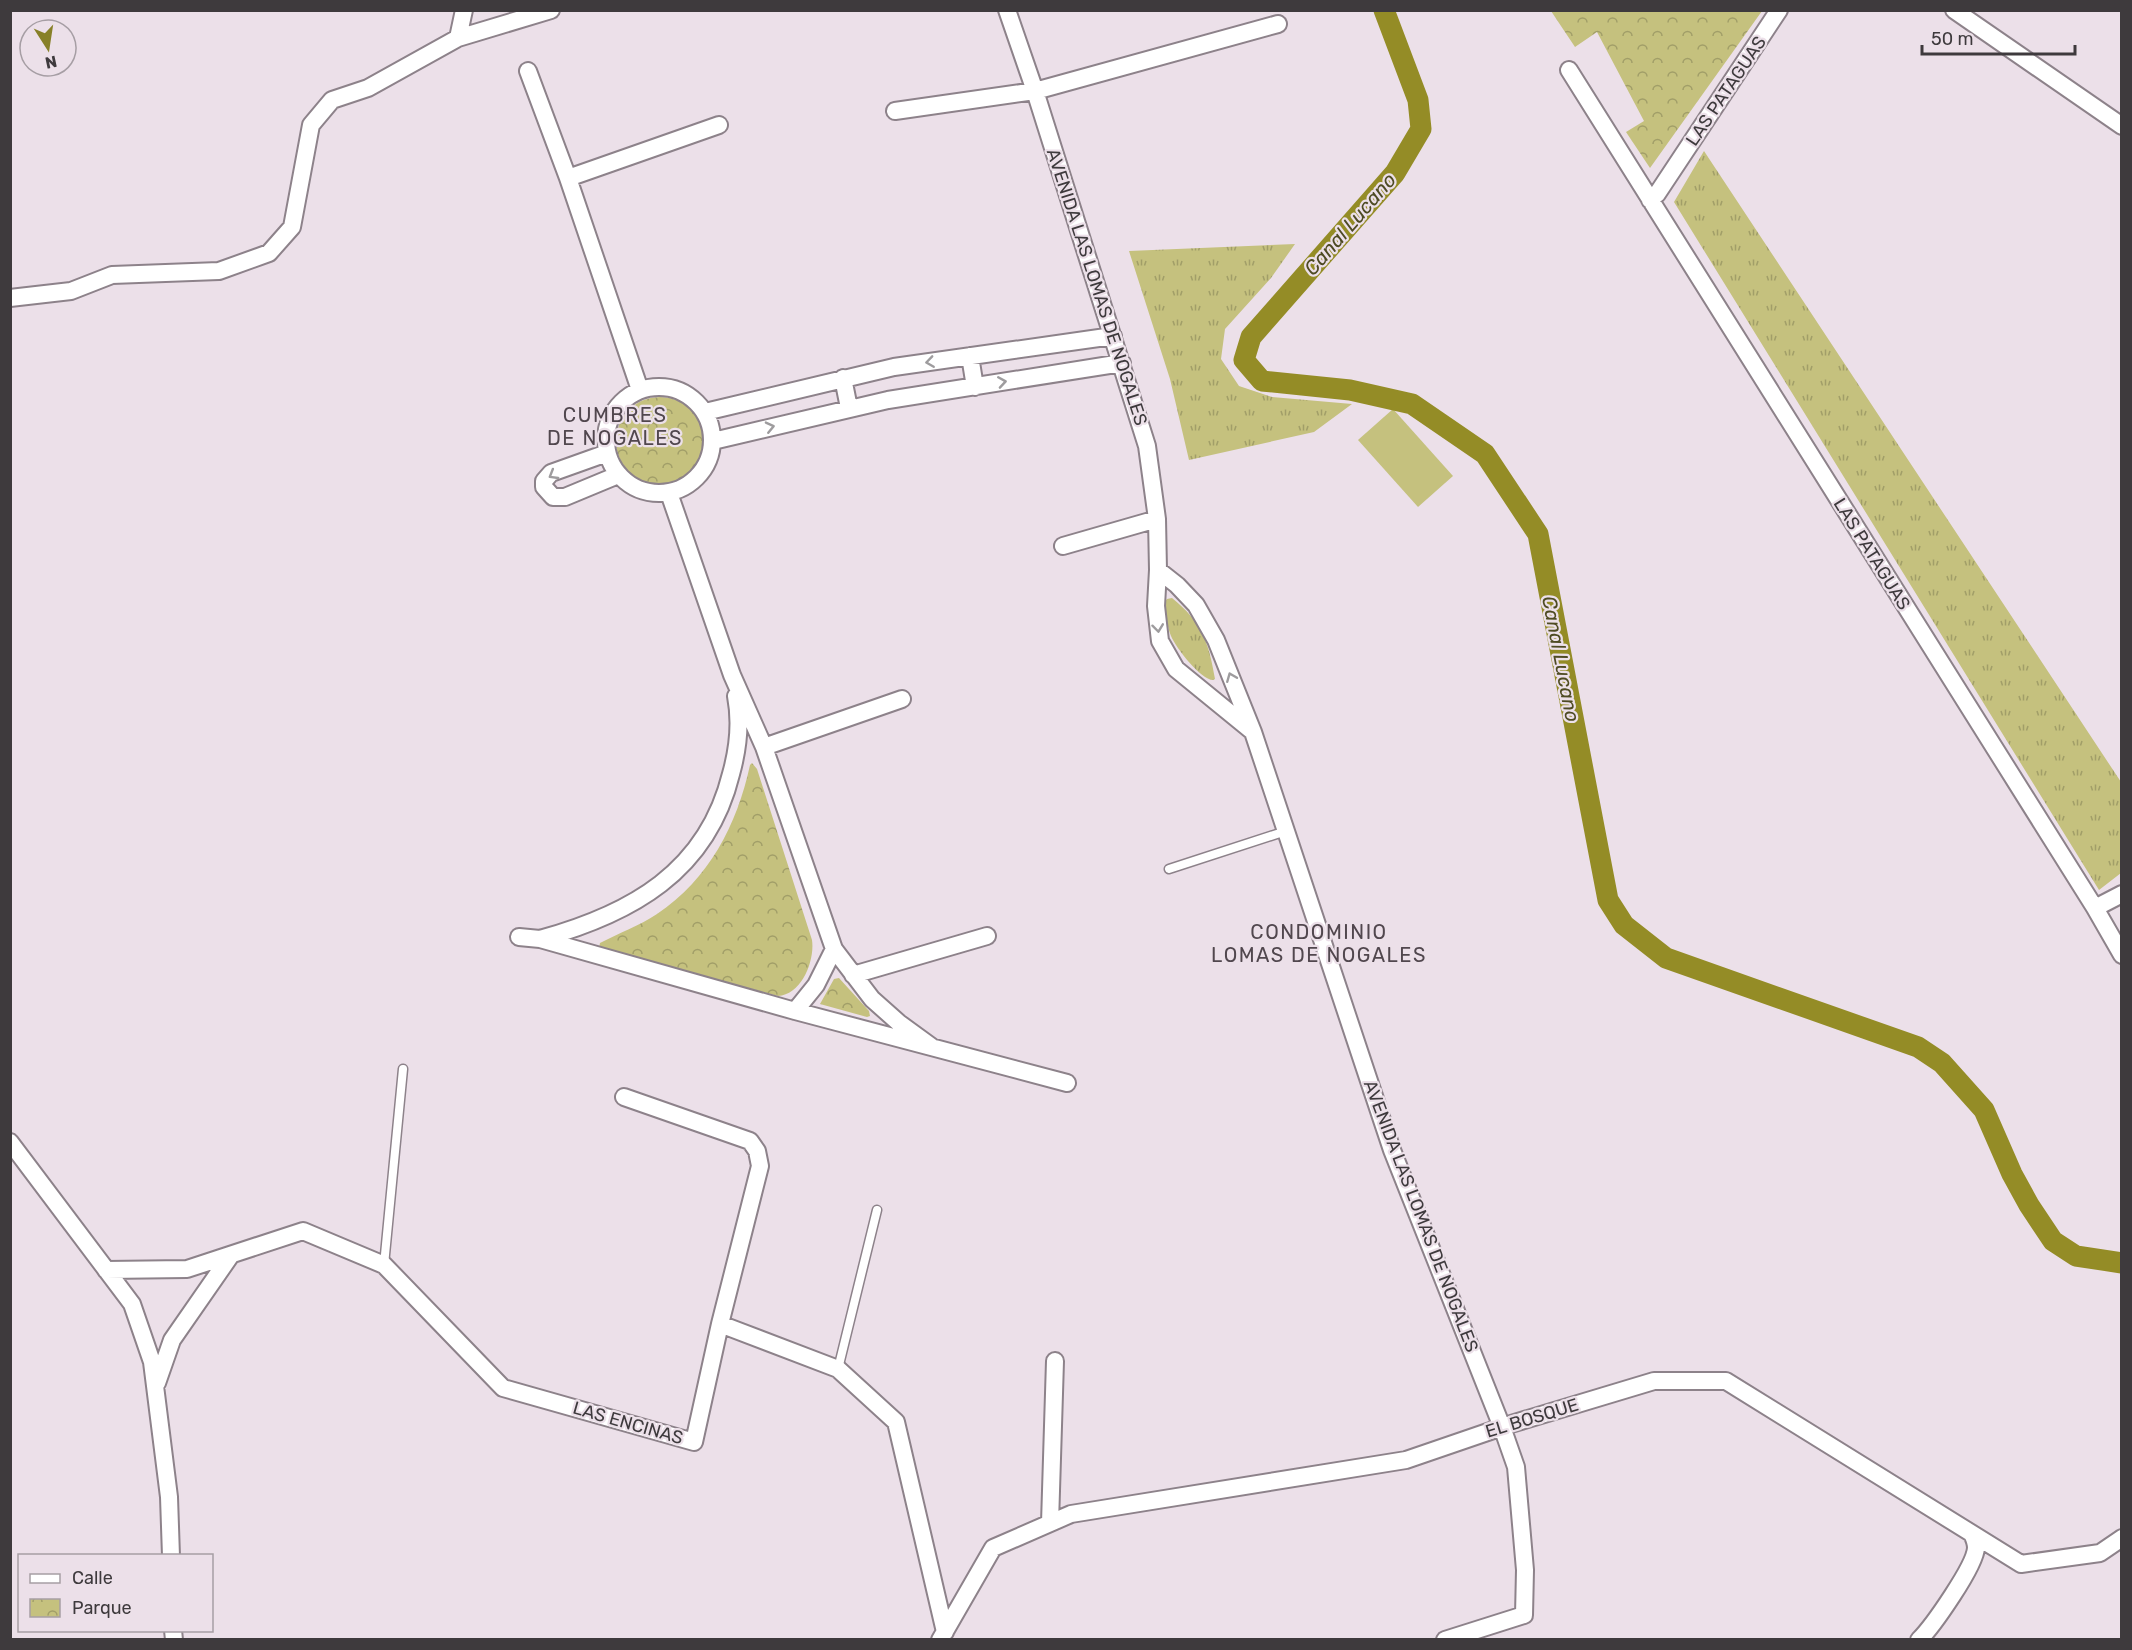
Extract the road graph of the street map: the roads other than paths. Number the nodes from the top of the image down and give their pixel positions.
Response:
1 (464, 10) edge
2 (551, 10) edge
3 (1007, 10) edge
4 (1779, 10) edge
5 (1954, 10) edge
6 (1278, 24) dead end
7 (458, 38) junction
8 (1569, 70) dead end
9 (528, 71) dead end
10 (1035, 91) junction
11 (895, 111) dead end
12 (718, 125) dead end
13 (2121, 126) edge
14 (568, 178) junction
15 (1650, 200) junction
16 (10, 298) edge
17 (1113, 336) junction
18 (970, 356) junction
19 (1122, 363) junction
20 (843, 378) junction
21 (975, 387) junction
22 (640, 390) junction
23 (849, 408) junction
24 (705, 412) junction
25 (713, 441) junction
26 (607, 453) junction
27 (618, 475) junction
28 (669, 493) junction
29 (1157, 519) junction
30 (1063, 546) dead end
31 (1158, 570) junction
32 (732, 675) junction
33 (902, 699) dead end
34 (1253, 732) junction
35 (764, 747) junction
36 (1286, 831) junction
37 (1169, 869) dead end
38 (2121, 894) edge
39 (2095, 908) junction
40 (987, 936) dead end
41 (519, 937) dead end
42 (540, 939) junction
43 (834, 949) junction
44 (2121, 955) edge
45 (853, 975) junction
46 (795, 1011) junction
47 (932, 1047) junction
48 (404, 1069) dead end
49 (1067, 1083) dead end
50 (624, 1097) dead end
51 (10, 1142) edge
52 (877, 1210) dead end
53 (231, 1255) junction
54 (384, 1264) junction
55 (106, 1270) junction
56 (720, 1324) junction
57 (1055, 1361) dead end
58 (838, 1369) junction
59 (155, 1386) junction
60 (1502, 1427) junction
61 (1050, 1523) junction
62 (1972, 1534) junction
63 (2121, 1538) edge
64 (171, 1554) edge
65 (942, 1636) edge
66 (1445, 1640) edge
67 (1919, 1640) edge

1 - 7 street
2 - 7 street
3 - 10 street, AVENIDA LAS LOMAS DE NOGALES
4 - 15 street, LAS PATAGUAS
5 - 13 street
6 - 10 street
7 - 16 street
8 - 15 street, LAS PATAGUAS
9 - 14 street
10 - 11 street
10 - 17 street, AVENIDA LAS LOMAS DE NOGALES
12 - 14 street
14 - 22 street
15 - 39 street, LAS PATAGUAS
17 - 18 street
17 - 19 street, AVENIDA LAS LOMAS DE NOGALES
18 -> 20 street
18 - 21 street
21 -> 19 street
19 - 29 street, AVENIDA LAS LOMAS DE NOGALES
20 - 23 street
20 - 24 street
21 - 23 street
22 - 24 street
22 - 26 street
25 -> 23 street
24 - 25 street
25 - 28 street
26 - 27 street
26 -> 27 street
27 - 28 street
28 - 32 street
29 - 30 street
29 - 31 street, AVENIDA LAS LOMAS DE NOGALES
34 -> 31 street, AVENIDA LAS LOMAS DE NOGALES
31 -> 34 street, AVENIDA LAS LOMAS DE NOGALES
32 - 35 street
32 - 42 street
33 - 35 street
34 - 36 street, AVENIDA LAS LOMAS DE NOGALES
35 - 43 street
36 - 37 lane
36 - 60 street, AVENIDA LAS LOMAS DE NOGALES
38 - 39 street
39 - 44 street, LAS PATAGUAS
40 - 45 street
41 - 42 street
42 - 46 street
43 - 45 street
43 - 46 street
45 - 47 street
46 - 47 street
47 - 49 street
48 - 54 lane
50 - 56 street
51 - 55 street
52 - 58 lane
53 - 54 street, LAS ENCINAS
53 - 55 street, LAS ENCINAS
53 - 59 street
54 - 56 street, LAS ENCINAS
55 - 59 street
56 - 58 street
57 - 61 street
58 - 65 street
59 - 64 street
60 - 61 street, EL BOSQUE
60 - 62 street, EL BOSQUE
60 - 66 street, AVENIDA LAS LOMAS DE NOGALES
61 - 65 street, EL BOSQUE
62 - 63 street, EL BOSQUE
62 - 67 street

